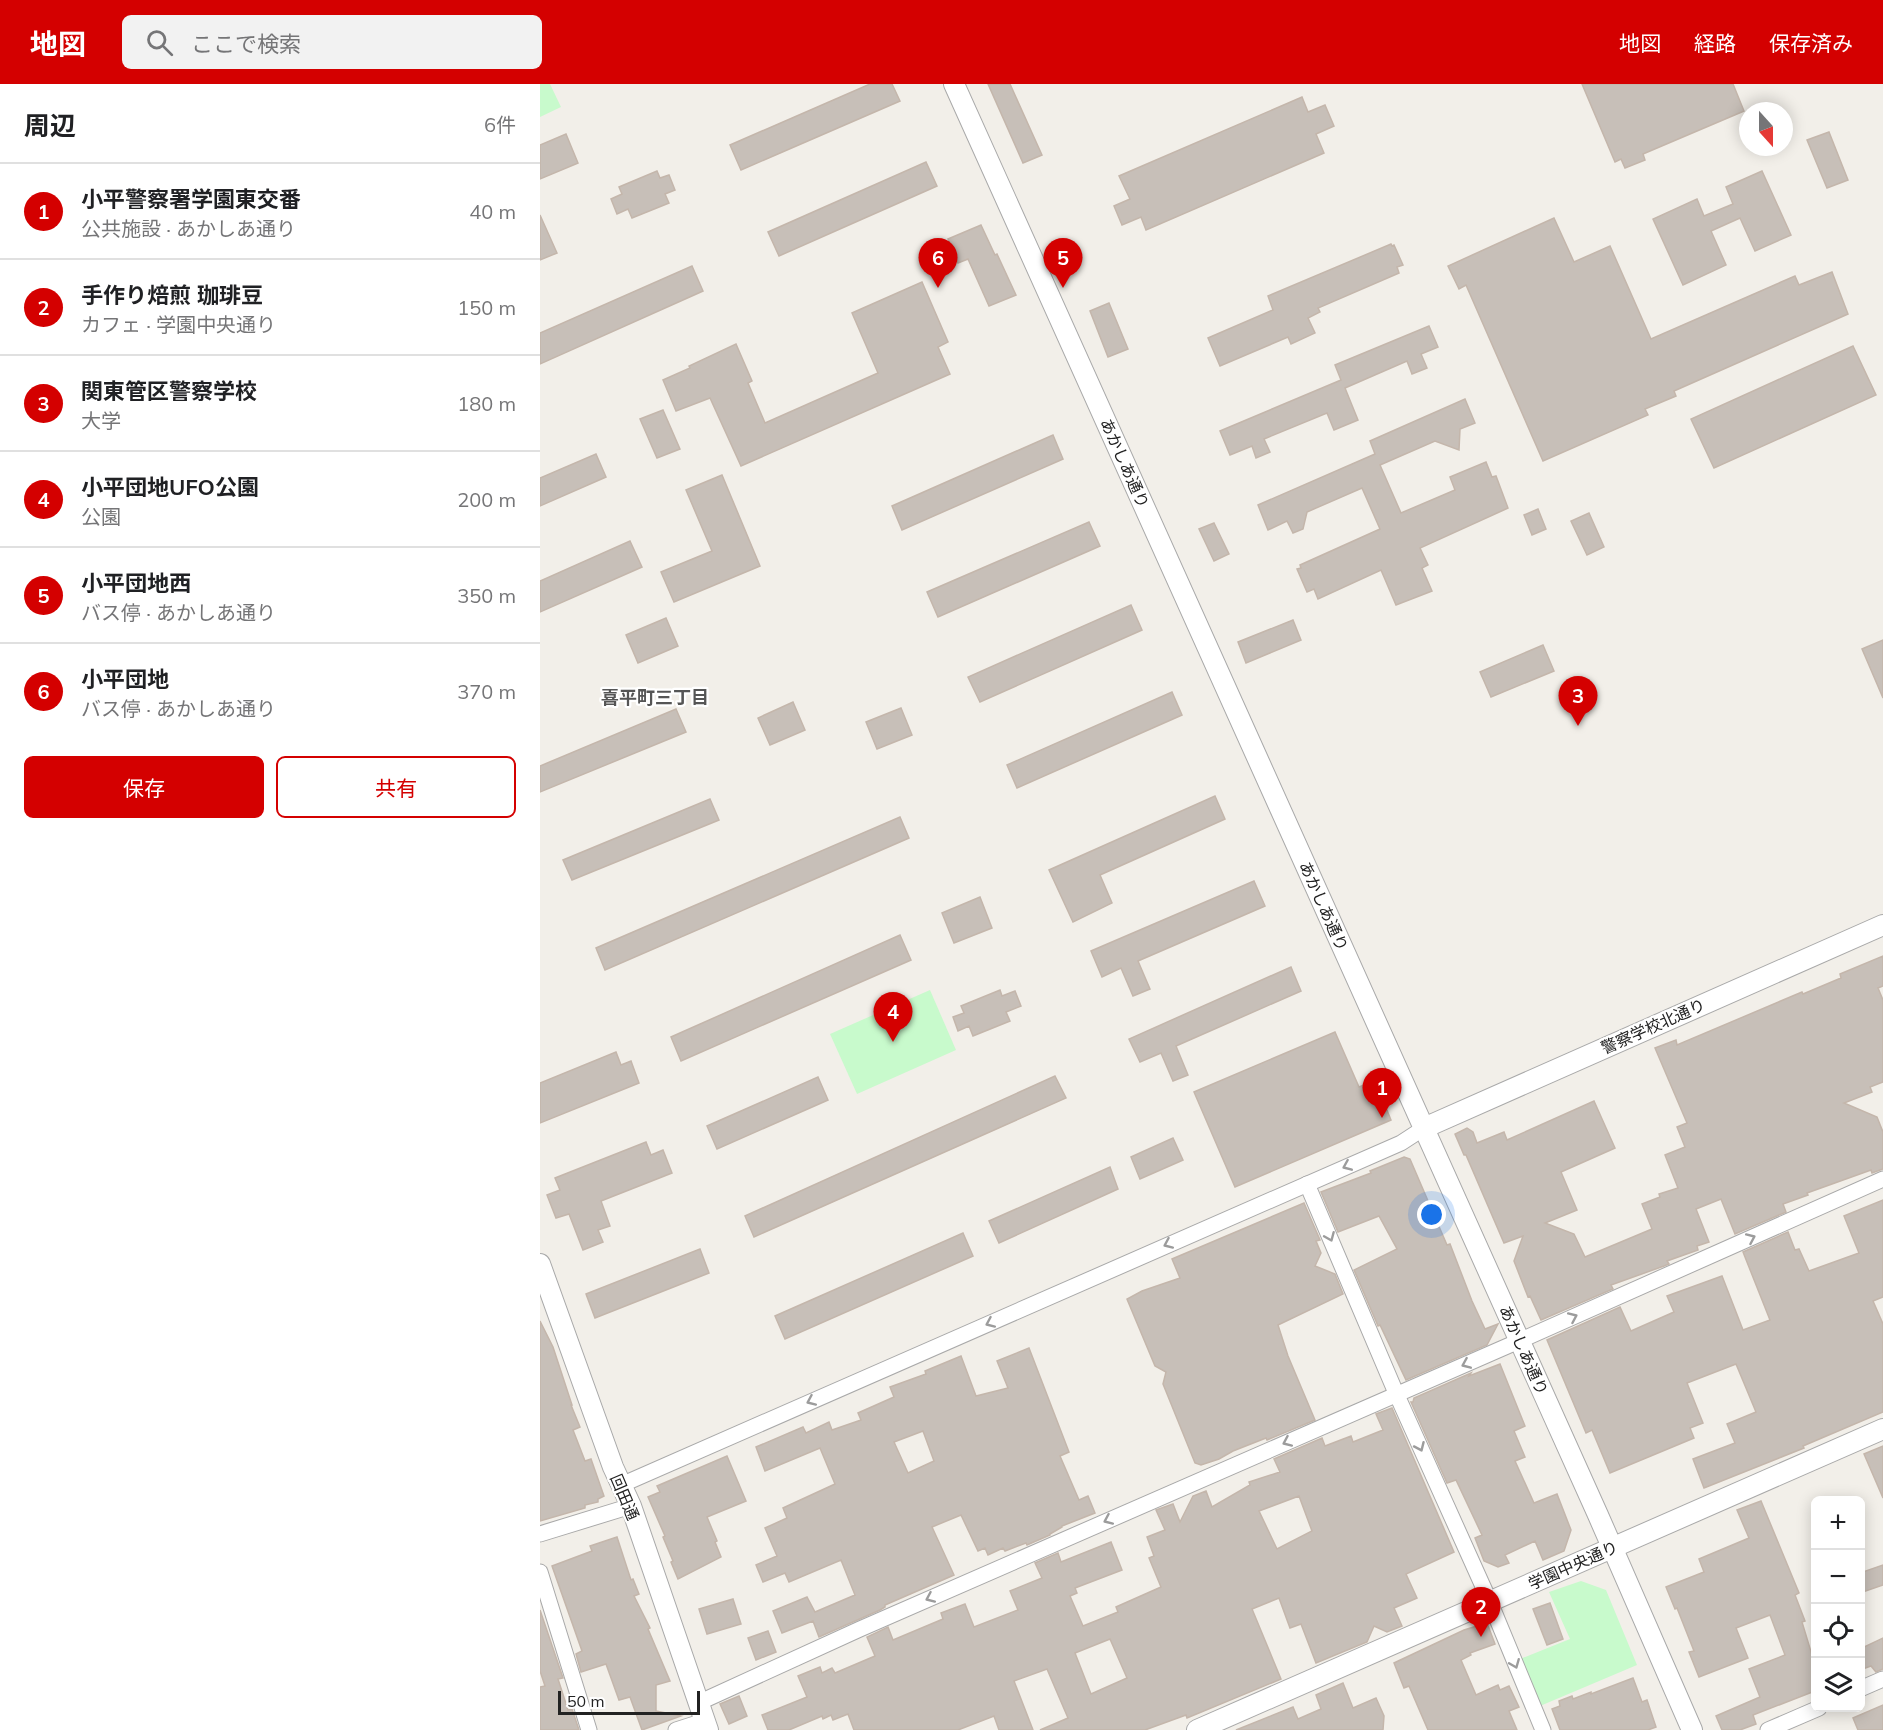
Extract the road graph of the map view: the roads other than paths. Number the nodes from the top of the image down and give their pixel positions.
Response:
1 (954, 84) edge
2 (1883, 925) edge
3 (1424, 1128) junction
4 (1883, 1179) edge
5 (1306, 1184) junction
6 (540, 1264) edge
7 (1520, 1341) junction
8 (1396, 1393) junction
9 (1883, 1428) edge
10 (621, 1485) junction
11 (631, 1506) junction
12 (540, 1534) edge
13 (1612, 1548) junction
14 (540, 1572) edge
15 (1490, 1602) junction
16 (1883, 1679) edge
17 (1865, 1687) edge
18 (1811, 1711) edge
19 (703, 1718) edge
20 (589, 1730) edge
21 (676, 1730) edge
22 (1197, 1730) edge
23 (1543, 1730) edge
24 (1692, 1730) edge
25 (1768, 1730) edge

1 - 3 street, あかしあ通り
2 - 3 street, 警察学校北通り
3 -> 5 street
3 - 7 street, あかしあ通り
7 -> 4 street
5 -> 8 street
5 -> 10 street
6 - 10 street, 回田通
7 -> 8 street
7 - 13 street, あかしあ通り
8 -> 15 street
8 -> 19 street
9 - 13 street, 学園中央通り
10 - 11 street, 回田通
11 - 12 street
11 - 19 street, 回田通
13 - 15 street, 学園中央通り
13 - 24 street, あかしあ通り
14 - 20 street
15 - 22 street, 学園中央通り
15 -> 23 street
16 - 17 street
18 - 25 street
19 - 21 street

